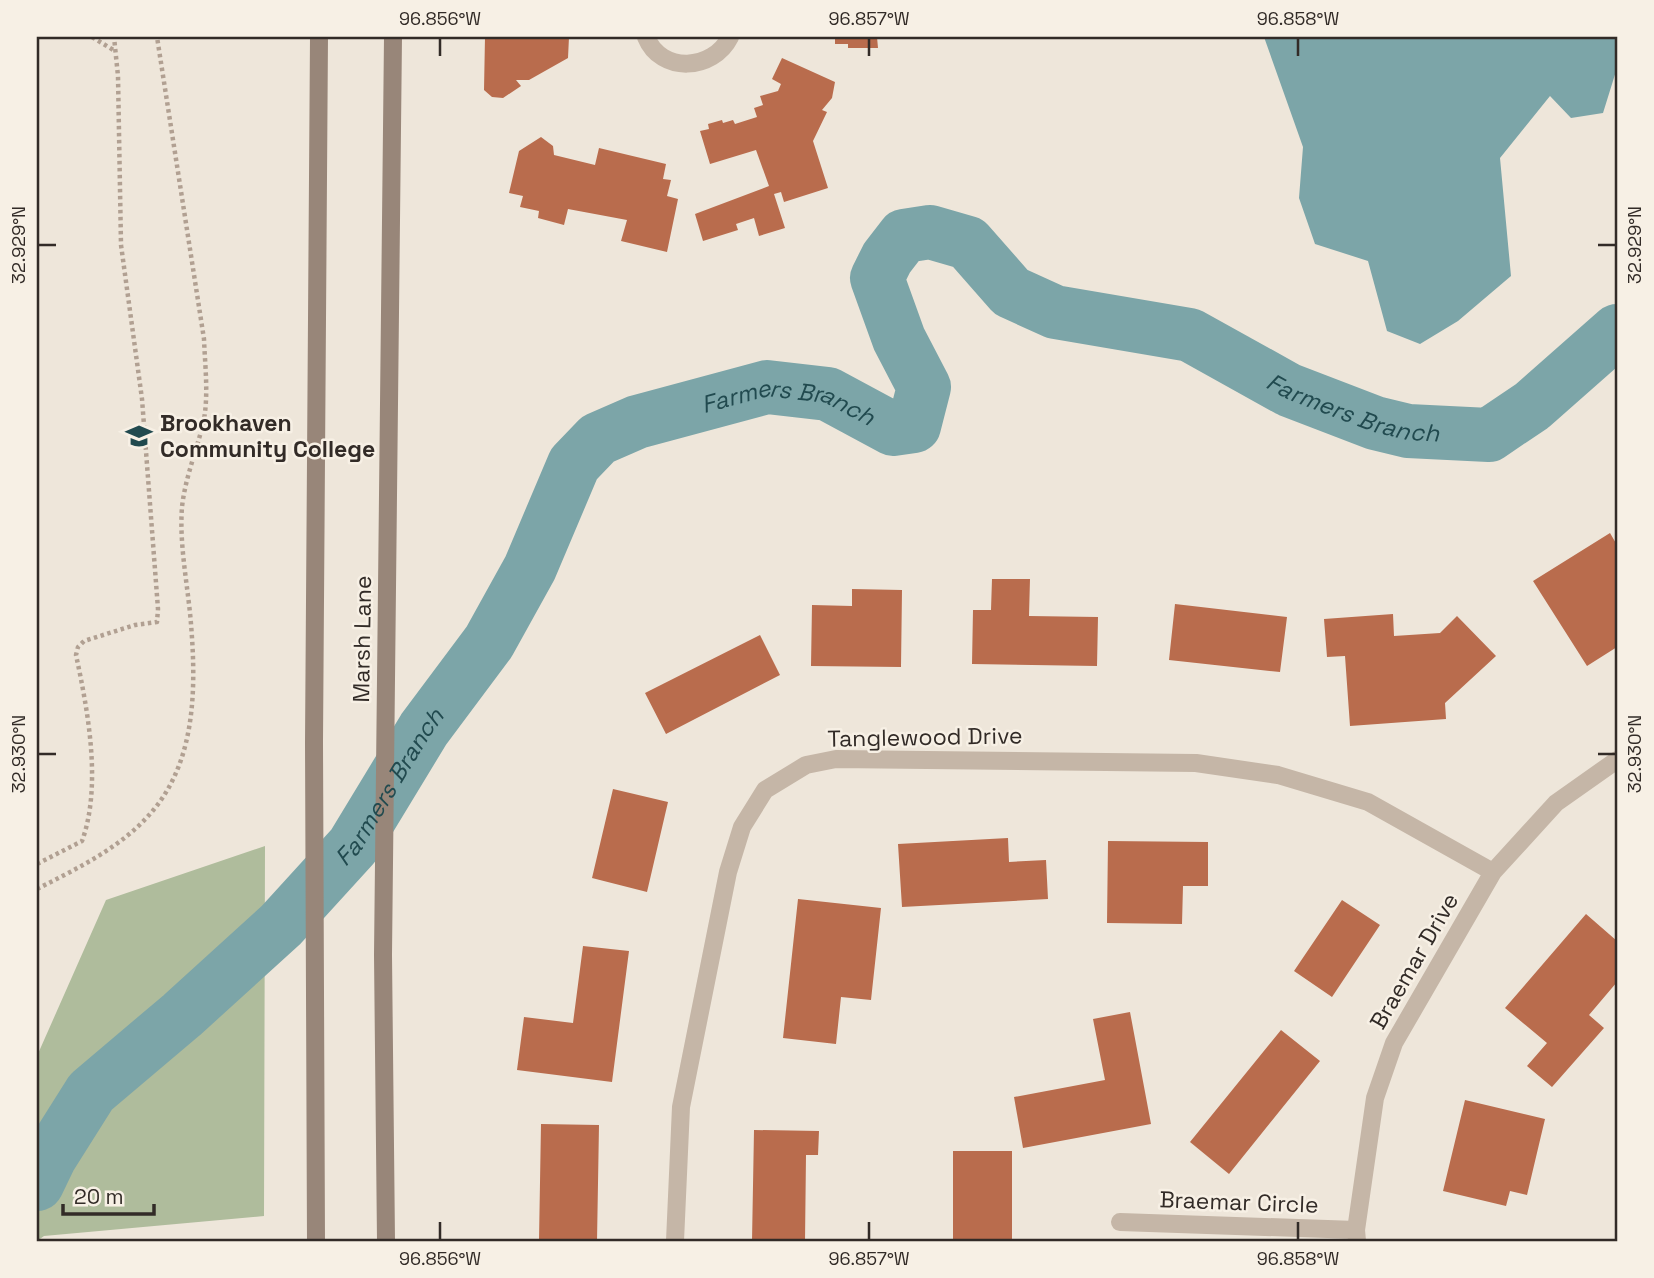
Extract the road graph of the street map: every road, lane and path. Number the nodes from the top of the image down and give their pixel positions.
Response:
1 (92, 37) edge
2 (114, 37) edge
3 (157, 37) edge
4 (319, 37) edge
5 (393, 37) edge
6 (646, 37) edge
7 (730, 37) edge
8 (115, 52) junction
9 (1617, 760) edge
10 (37, 864) edge
11 (1493, 872) junction
12 (37, 889) edge
13 (1120, 1223) dead end
14 (1357, 1236) edge
15 (316, 1241) edge
16 (386, 1241) edge
17 (675, 1241) edge

1 - 8 path
2 - 8 path
3 - 12 path
4 - 15 main road, Marsh Lane
5 - 16 main road, Marsh Lane
6 - 7 street
8 - 10 path
9 - 11 street, Braemar Drive
11 - 14 street, Braemar Drive
11 - 17 street, Tanglewood Drive
13 - 14 street, Braemar Circle

